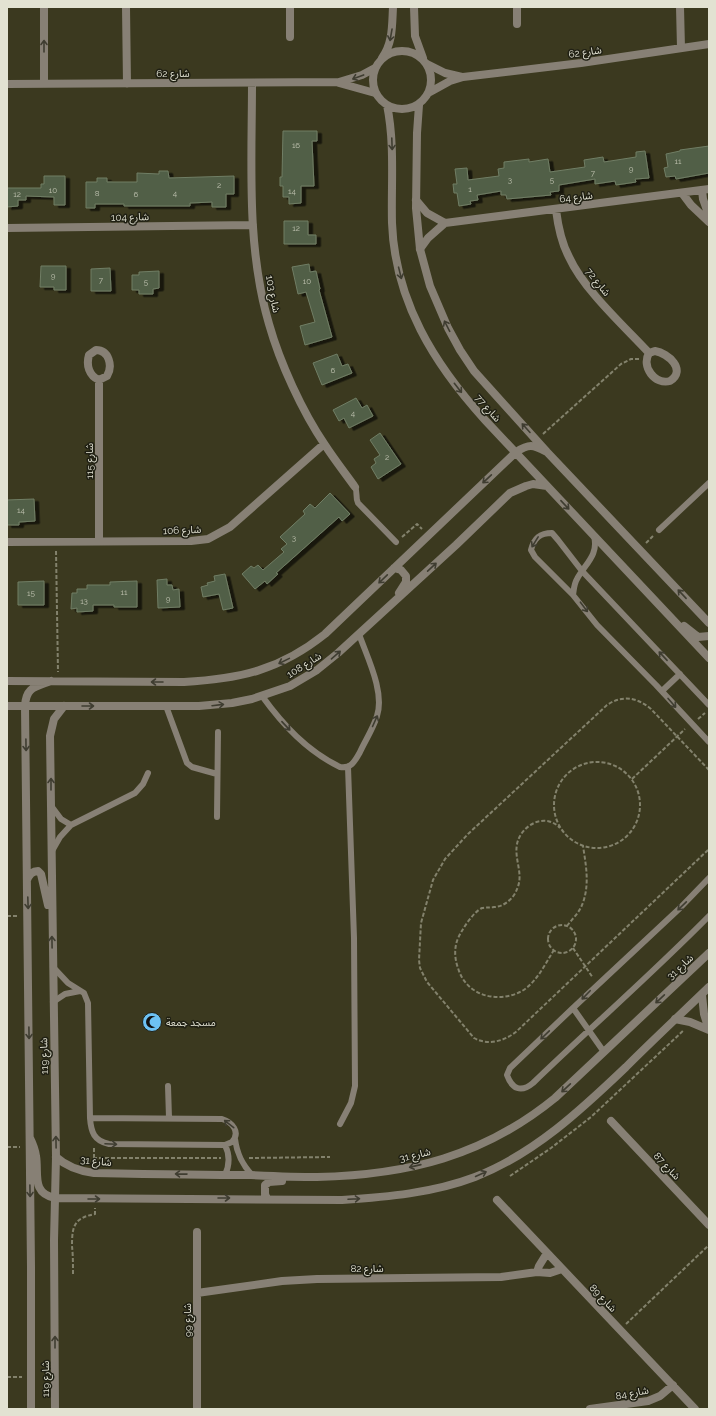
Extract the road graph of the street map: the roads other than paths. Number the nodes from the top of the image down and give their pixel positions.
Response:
1 (44, 7) edge
2 (126, 7) edge
3 (290, 7) edge
4 (392, 7) edge
5 (414, 7) edge
6 (517, 7) edge
7 (680, 7) edge
8 (517, 24) dead end
9 (290, 37) dead end
10 (709, 44) edge
11 (681, 48) junction
12 (426, 62) junction
13 (378, 64) junction
14 (463, 77) junction
15 (338, 82) junction
16 (252, 83) junction
17 (7, 84) edge
18 (44, 84) junction
19 (128, 84) junction
20 (430, 92) junction
21 (376, 93) junction
22 (387, 105) junction
23 (419, 105) junction
24 (706, 190) edge
25 (682, 193) junction
26 (416, 200) junction
27 (556, 210) junction
28 (709, 216) edge
29 (709, 222) edge
30 (445, 223) junction
31 (253, 225) junction
32 (7, 228) edge
33 (420, 248) junction
34 (649, 353) junction
35 (98, 380) dead end
36 (324, 444) junction
37 (516, 452) junction
38 (548, 452) junction
39 (709, 483) edge
40 (547, 486) junction
41 (355, 487) joint
42 (659, 530) road end
43 (594, 536) junction
44 (99, 541) junction
45 (7, 542) edge
46 (396, 542) road end
47 (394, 568) junction
48 (582, 571) junction
49 (574, 595) junction
50 (395, 601) junction
51 (668, 616) junction
52 (709, 623) edge
53 (359, 634) junction
54 (709, 636) edge
55 (709, 658) edge
56 (680, 674) junction
57 (7, 681) edge
58 (54, 681) junction
59 (662, 691) junction
60 (262, 696) junction
61 (709, 705) edge
62 (7, 706) edge
63 (25, 706) junction
64 (64, 706) junction
65 (166, 706) junction
66 (218, 732) dead end
67 (709, 742) edge
68 (348, 767) junction
69 (148, 773) dead end
70 (217, 774) junction
71 (51, 805) junction
72 (217, 817) dead end
73 (71, 825) junction
74 (51, 852) junction
75 (709, 878) edge
76 (27, 880) junction
77 (709, 916) edge
78 (52, 925) junction
79 (709, 953) edge
80 (52, 966) junction
81 (709, 987) edge
82 (80, 991) junction
83 (702, 995) junction
84 (53, 1002) junction
85 (573, 1008) junction
86 (676, 1019) junction
87 (588, 1030) junction
88 (709, 1030) edge
89 (604, 1052) junction
90 (168, 1086) dead end
91 (90, 1118) junction
92 (169, 1118) junction
93 (611, 1121) dead end
94 (340, 1124) dead end
95 (30, 1138) junction
96 (235, 1139) junction
97 (225, 1145) junction
98 (56, 1158) junction
99 (225, 1175) junction
100 (252, 1175) junction
101 (342, 1176) junction
102 (55, 1198) junction
103 (267, 1199) junction
104 (497, 1200) dead end
105 (709, 1225) edge
106 (197, 1232) dead end
107 (547, 1253) junction
108 (562, 1269) junction
109 (537, 1272) junction
110 (197, 1293) junction
111 (673, 1385) junction
112 (31, 1409) edge
113 (55, 1409) edge
114 (196, 1409) edge
115 (590, 1409) edge
116 (695, 1409) edge

18 -> 1 street
2 - 19 street
3 - 9 street
4 -> 13 street
5 - 12 street
6 - 8 street
7 - 11 street
10 - 11 street, شارع 62
11 - 14 street, شارع 62
12 - 13 street
12 - 14 street, شارع 62
12 - 20 street
13 -> 15 street, شارع 62
13 - 21 street
14 - 20 street, شارع 62
15 - 16 street, شارع 62
15 - 21 street, شارع 62
16 - 19 street, شارع 62
16 - 31 street, شارع 103
17 - 18 street, شارع 62
18 - 19 street, شارع 62
20 - 23 street
21 - 22 street
22 - 23 street
22 -> 37 street, شارع 77
23 - 26 street, شارع 77
24 - 25 street, شارع 64
24 - 28 street
25 - 27 street, شارع 64
25 - 29 street
26 - 30 street
26 - 33 street, شارع 77
27 - 30 street, شارع 64
27 - 34 street, شارع 72
30 - 33 street
31 - 32 street, شارع 104
31 - 36 street, شارع 103
38 -> 33 street, شارع 77
34 - 34 street
35 - 44 street, شارع 115
36 - 41 street, شارع 103
36 - 44 street, شارع 106
37 - 38 street
37 - 40 street, شارع 77
37 -> 47 street, شارع 108
52 -> 38 street, شارع 77
39 - 42 lane
40 -> 43 street, شارع 77
50 -> 40 street, شارع 108
41 - 46 lane
43 - 48 lane
43 - 51 street, شارع 77
44 - 45 street, شارع 106
47 - 50 street
47 -> 58 street, شارع 108
48 - 49 lane
48 -> 49 lane
56 -> 48 lane
49 -> 59 lane
50 - 53 street, شارع 108
51 - 54 street
51 - 55 street, شارع 77
60 -> 53 street, شارع 108
68 -> 53 lane
56 - 59 lane
56 - 61 lane
57 - 58 street, شارع 108
58 - 63 street
59 -> 67 lane
65 -> 60 street, شارع 108
60 -> 68 lane
62 - 63 street, شارع 108
63 - 64 street, شارع 108
63 -> 76 street, شارع 119
64 -> 65 street, شارع 108
71 -> 64 street, شارع 119
65 - 70 lane
66 - 70 lane
68 - 94 lane
69 - 73 lane
70 - 72 lane
71 - 73 lane
71 - 74 street, شارع 119
73 - 74 lane
74 - 78 street, شارع 119
75 -> 85 lane
76 - 78 street
76 -> 95 street, شارع 119
77 - 87 lane
80 -> 78 street, شارع 119
79 -> 89 street, شارع 31
80 - 82 lane
80 - 84 street, شارع 119
81 - 83 street
82 - 84 lane
82 - 91 lane
83 - 86 street
83 - 88 street
98 -> 84 street, شارع 119
85 - 87 lane
85 -> 87 lane
86 - 88 street
103 -> 86 street
87 - 89 lane
89 -> 101 street, شارع 31
90 - 92 lane
91 - 92 lane
91 -> 97 lane
96 -> 92 lane
93 - 105 street, شارع 87
95 - 102 street
95 -> 112 street, شارع 119
96 - 97 lane
96 - 100 lane
97 - 99 lane
99 -> 98 street, شارع 31
98 - 102 street, شارع 119
99 - 100 street, شارع 31
100 - 101 street, شارع 31
101 - 103 street
102 -> 103 street
113 -> 102 street, شارع 119
104 - 107 street, شارع 89
106 - 110 street, شارع 99
107 - 108 street, شارع 89
107 - 109 street
108 - 109 street, شارع 82
108 - 111 street, شارع 89
109 - 110 street, شارع 82
110 - 114 street, شارع 99
111 - 115 street, شارع 84
111 - 116 street, شارع 89

